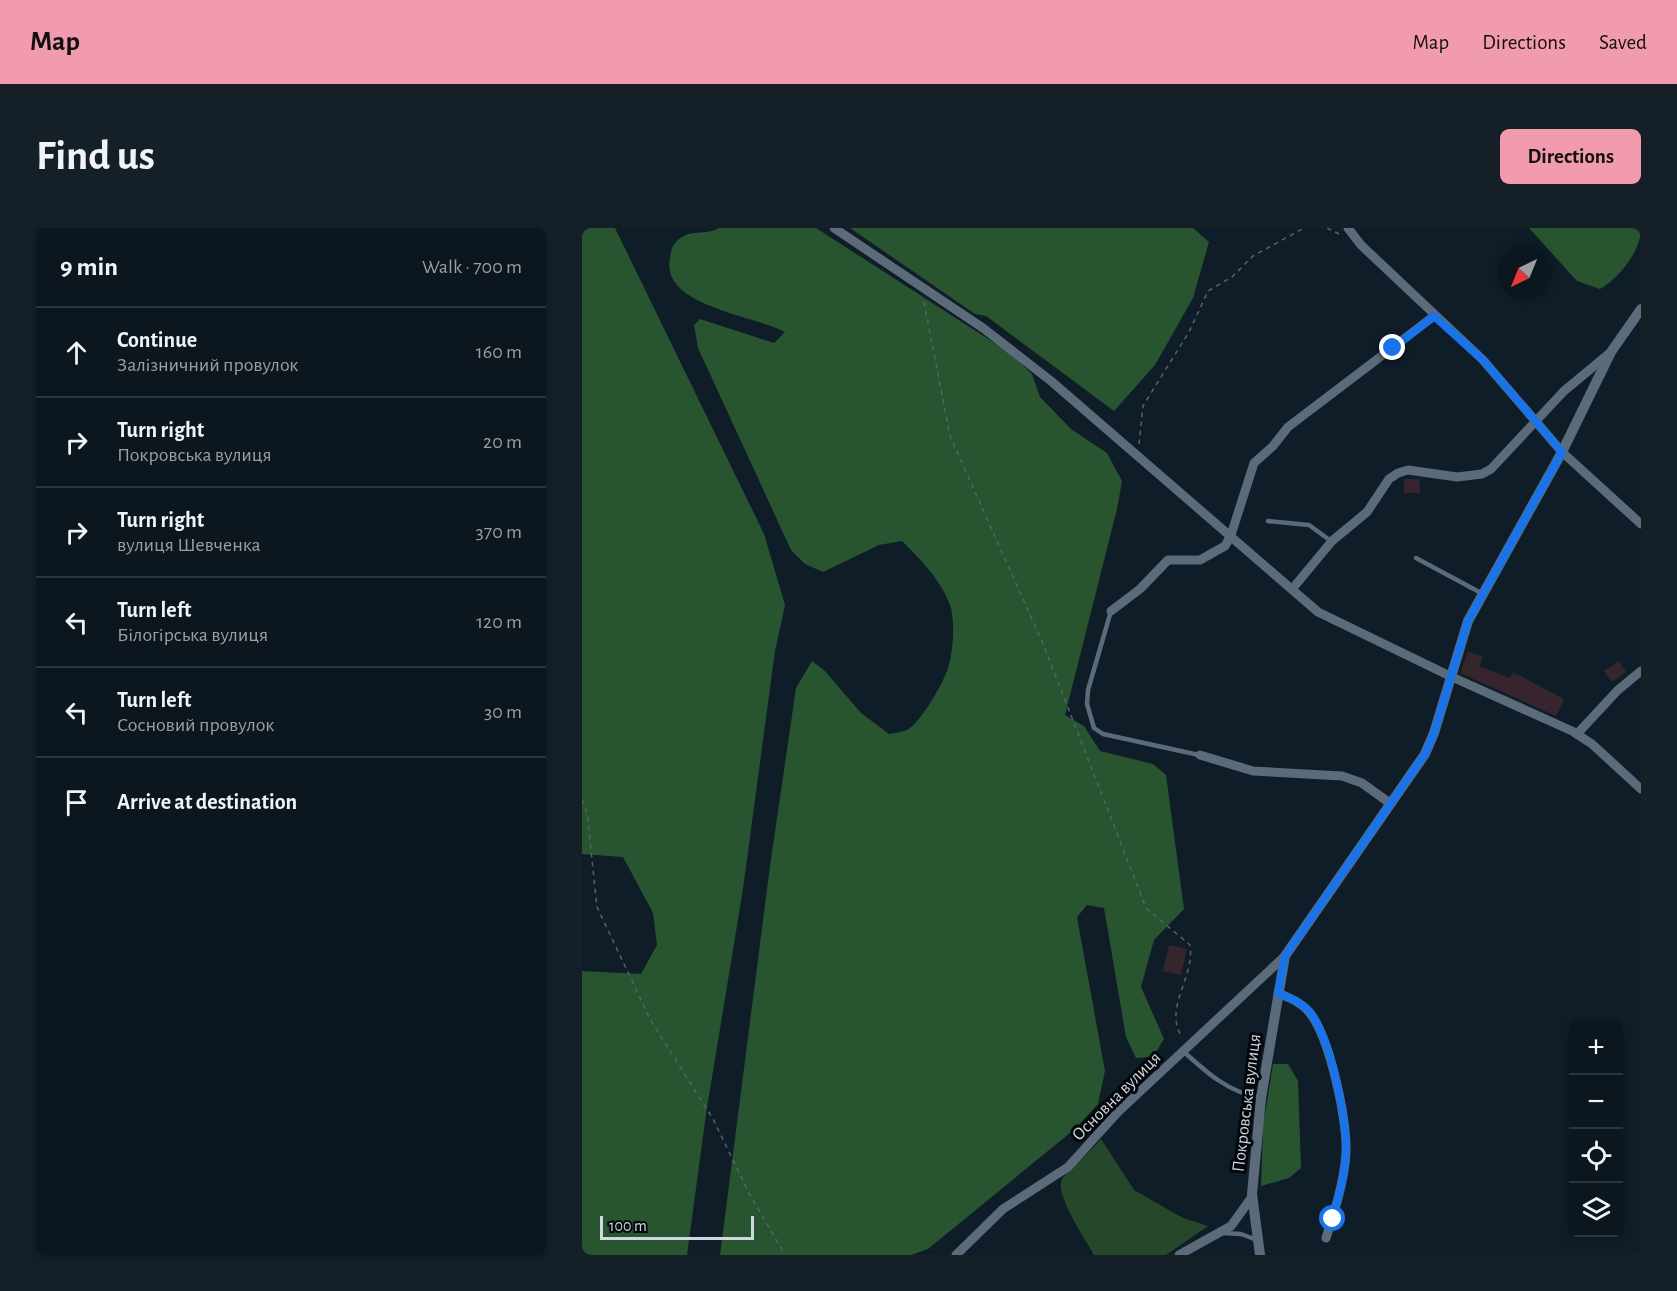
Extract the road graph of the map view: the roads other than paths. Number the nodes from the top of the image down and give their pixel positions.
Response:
1 (834, 228) edge
2 (1348, 228) edge
3 (1641, 309) edge
4 (1434, 316) junction
5 (1611, 352) junction
6 (1535, 421) junction
7 (1562, 452) junction
8 (1268, 521) dead end
9 (1641, 524) edge
10 (1231, 535) junction
11 (1332, 541) junction
12 (1416, 558) dead end
13 (1293, 588) junction
14 (1483, 594) junction
15 (1111, 610) joint
16 (1641, 671) edge
17 (1452, 677) junction
18 (1577, 734) junction
19 (1200, 755) joint
20 (1641, 789) edge
21 (1391, 804) junction
22 (1285, 956) junction
23 (1278, 993) junction
24 (1186, 1049) junction
25 (1260, 1098) junction
26 (1252, 1197) junction
27 (1222, 1233) junction
28 (1326, 1238) dead end
29 (1257, 1240) junction
30 (960, 1253) edge
31 (1179, 1255) edge
32 (1260, 1255) edge

1 - 10 street
2 - 4 street
3 - 5 street
4 - 6 street
4 - 10 street
5 - 6 street
5 - 7 street
6 - 7 street
6 - 11 street
7 - 9 street
7 - 14 street
8 - 11 lane
10 - 13 street
10 - 15 street
11 - 13 street
12 - 14 lane
13 - 17 street
14 - 17 street
15 - 19 lane
16 - 18 street
17 - 18 street
17 - 21 street
18 - 20 street
19 - 21 street
21 - 22 street
22 - 23 street, Покровська вулиця
22 - 24 street, Основна вулиця
23 - 25 street, Покровська вулиця
23 - 28 street
24 - 25 lane
24 - 30 street, Основна вулиця
25 - 26 street, Покровська вулиця
26 - 27 street
26 - 29 street, Покровська вулиця
27 - 29 lane
27 - 31 street
29 - 32 street, Покровська вулиця

